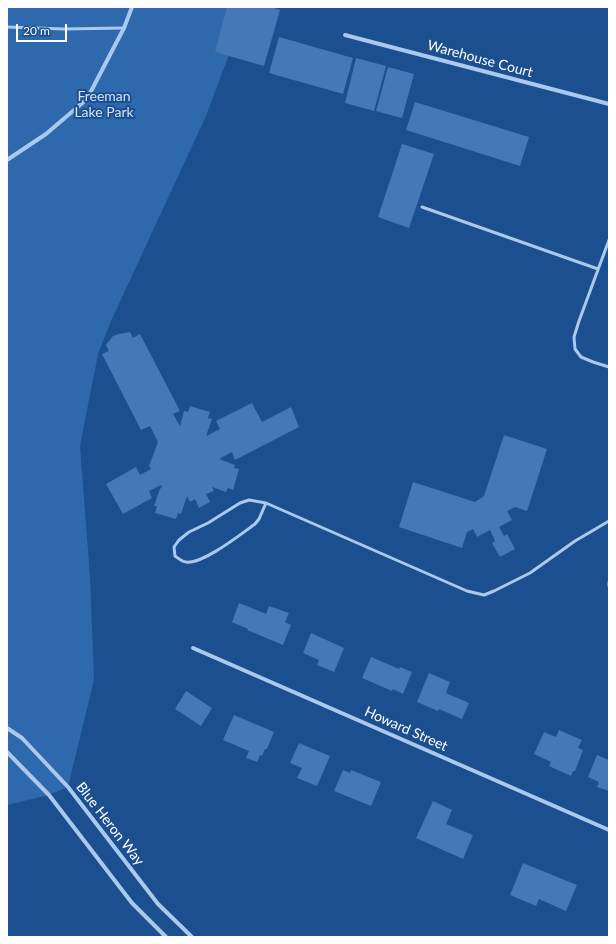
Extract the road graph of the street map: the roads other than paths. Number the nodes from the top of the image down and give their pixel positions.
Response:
1 (132, 7) edge
2 (7, 27) edge
3 (124, 28) junction
4 (345, 35) dead end
5 (609, 104) edge
6 (7, 160) edge
7 (422, 206) dead end
8 (609, 240) edge
9 (598, 270) junction
10 (609, 367) edge
11 (266, 503) junction
12 (609, 521) edge
13 (609, 582) edge
14 (609, 586) edge
15 (194, 648) dead end
16 (7, 728) edge
17 (7, 752) edge
18 (609, 830) edge
19 (166, 937) edge
20 (192, 937) edge

1 - 3 street
2 - 3 lane
3 - 6 street
4 - 5 street, Warehouse Court
7 - 9 lane
8 - 9 lane
9 - 10 lane
11 - 11 lane
11 - 12 lane
13 - 14 lane
15 - 18 street, Howard Street
16 - 20 street, Blue Heron Way
17 - 19 street

